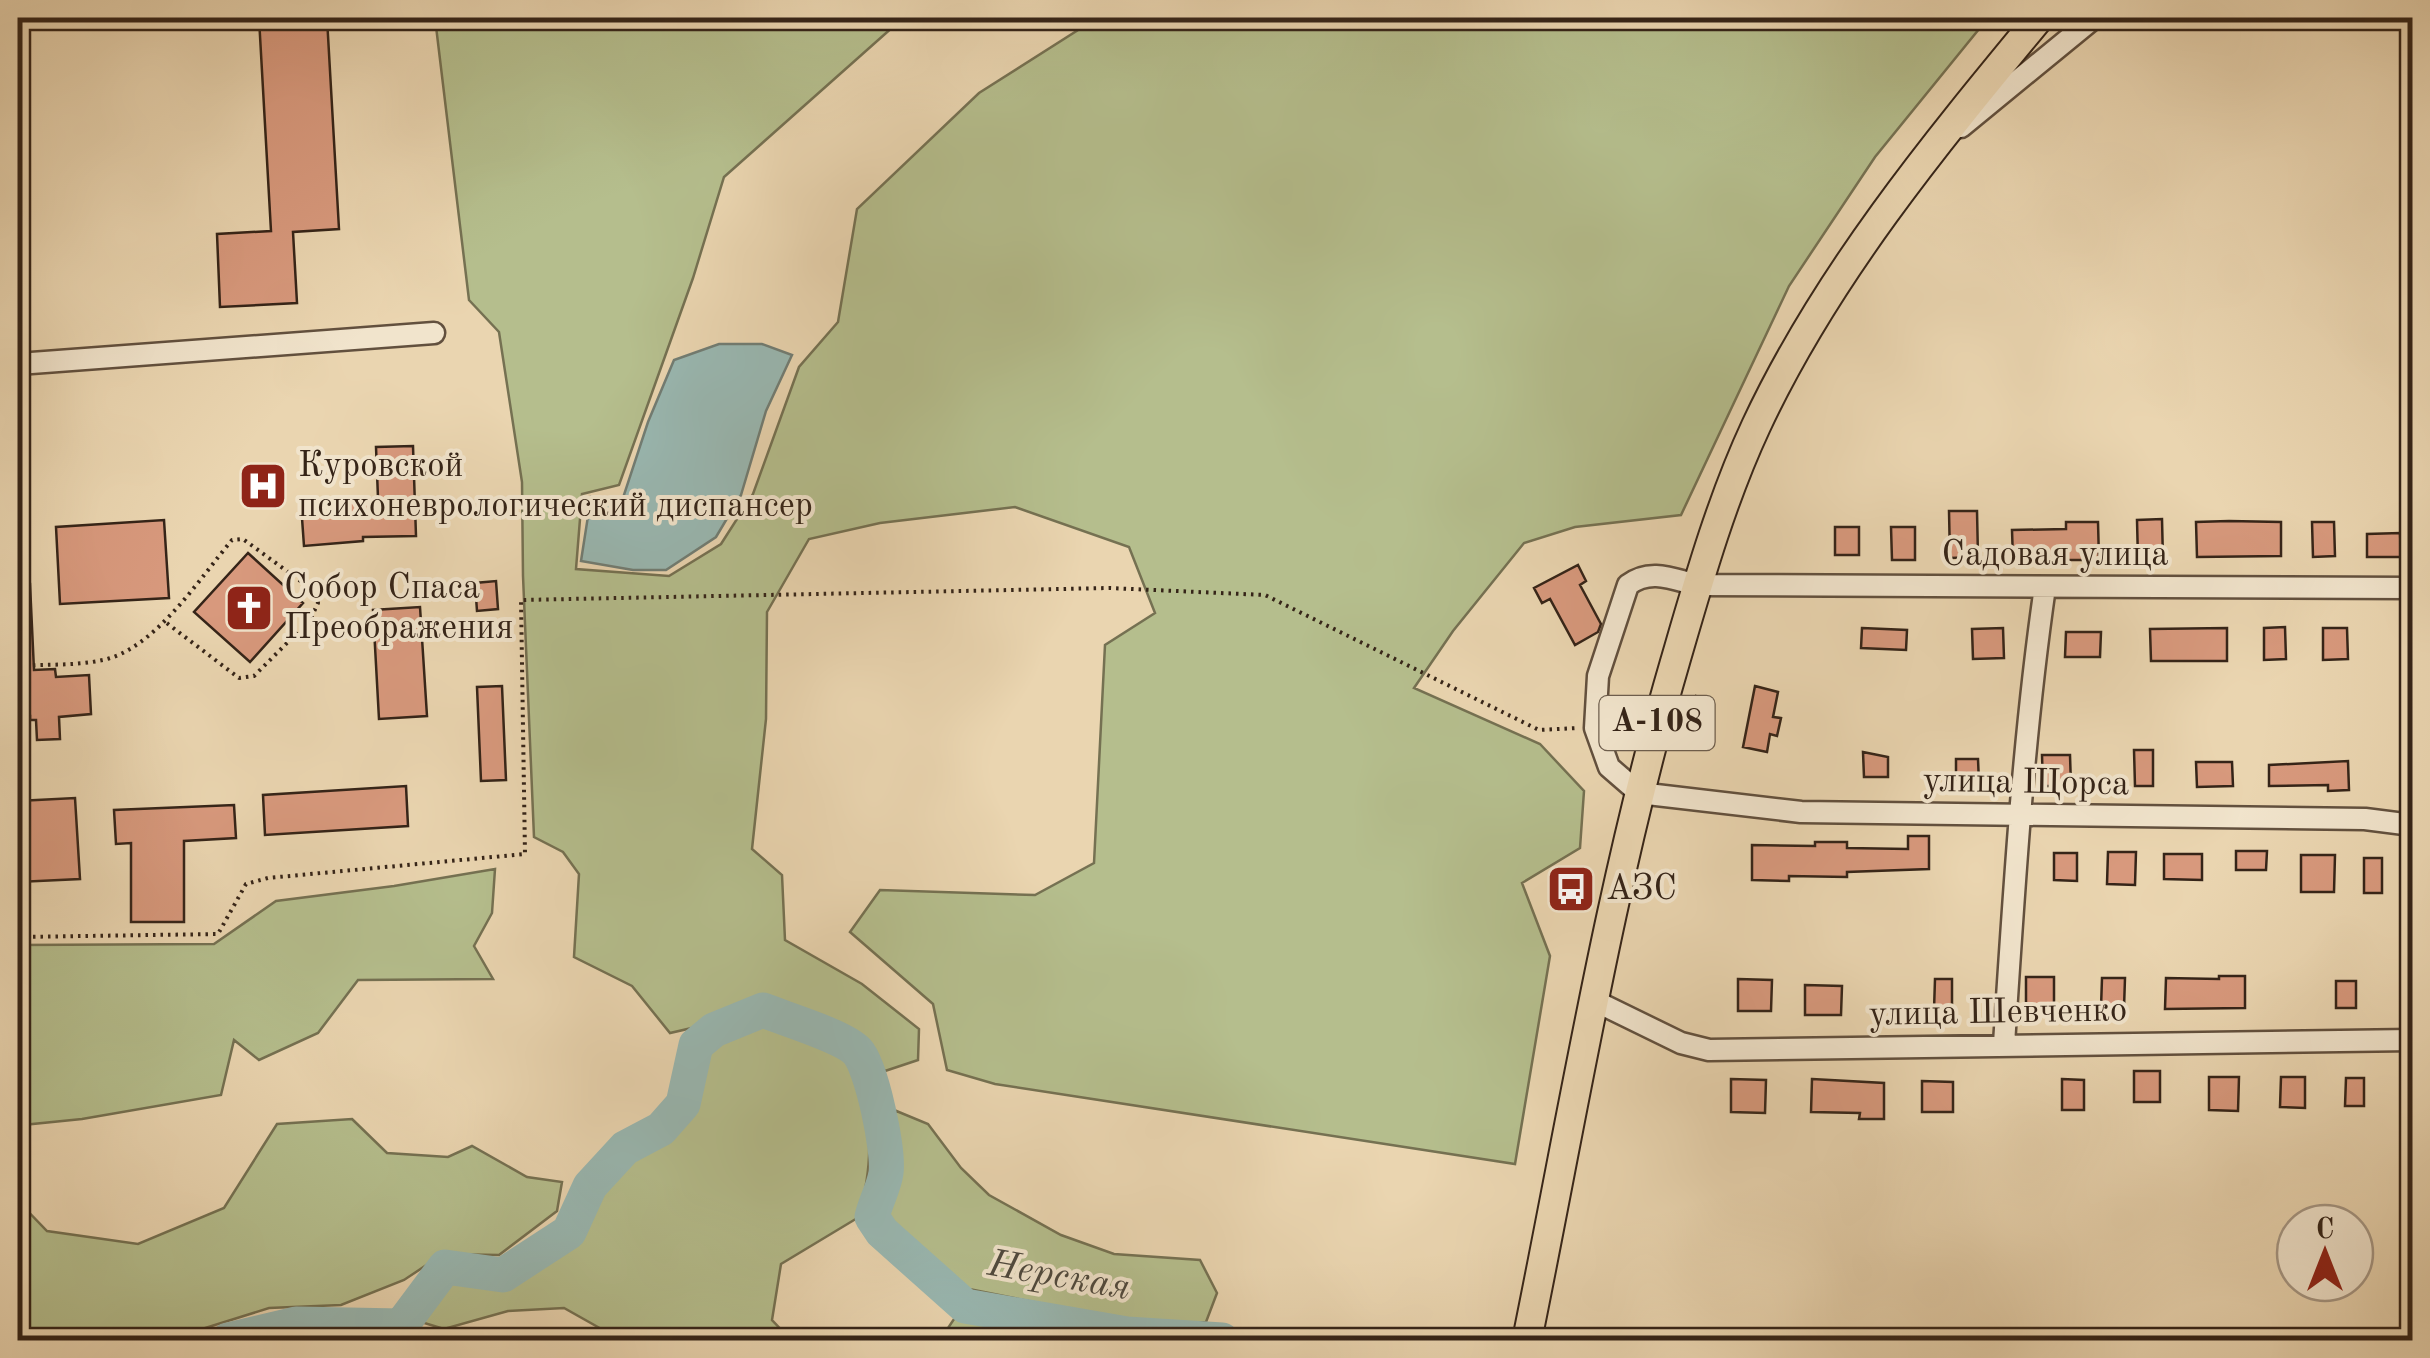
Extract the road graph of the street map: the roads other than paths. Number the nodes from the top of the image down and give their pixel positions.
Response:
1 (2039, 18) edge
2 (2094, 18) edge
3 (1924, 157) junction
4 (434, 333) dead end
5 (18, 364) edge
6 (1698, 586) junction
7 (2045, 587) junction
8 (2412, 588) edge
9 (1638, 792) junction
10 (2019, 816) junction
11 (2412, 826) edge
12 (1595, 1001) junction
13 (2412, 1040) edge
14 (2004, 1044) junction
15 (1527, 1340) edge

1 - 3 highway, А-108
2 - 3 street
3 - 6 highway, А-108
4 - 5 street
6 - 7 street, Садовая улица
6 - 9 highway, А-108
6 - 9 street, Садовая улица
7 - 8 street, Садовая улица
7 - 10 street
9 - 10 street, улица Щорса
9 - 12 highway, А-108
10 - 11 street, улица Щорса
10 - 14 street
12 - 14 street, улица Шевченко
12 - 15 highway, А-108
13 - 14 street, улица Шевченко

